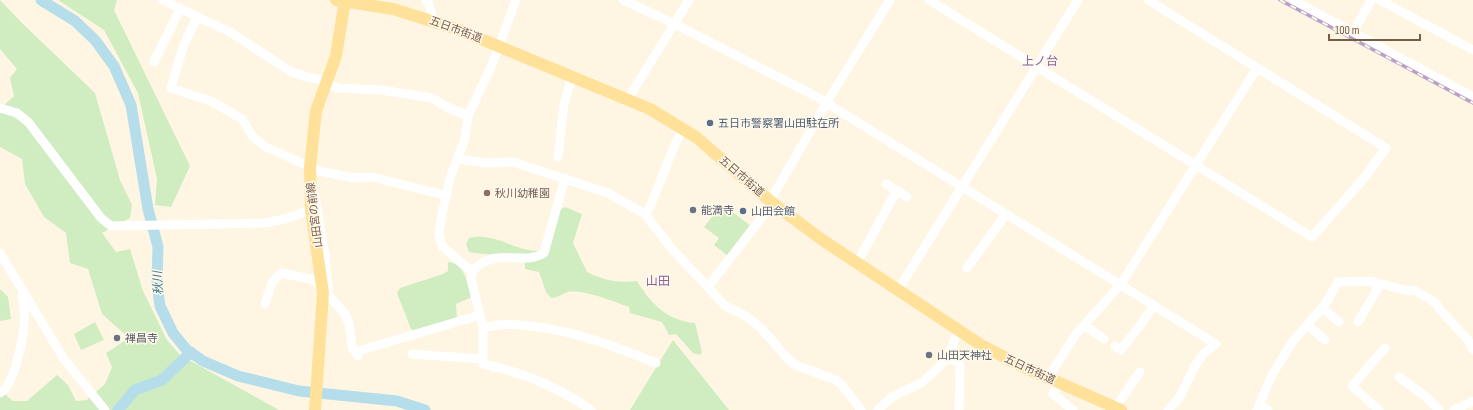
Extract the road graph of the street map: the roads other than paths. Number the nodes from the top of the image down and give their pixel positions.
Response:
1 (162, 0) edge
2 (342, 0) edge
3 (426, 0) edge
4 (516, 0) edge
5 (623, 0) edge
6 (689, 0) edge
7 (890, 0) edge
8 (929, 0) edge
9 (1078, 0) edge
10 (1148, 0) edge
11 (1293, 0) edge
12 (1371, 0) edge
13 (1380, 0) edge
14 (180, 9) junction
15 (197, 17) junction
16 (434, 21) junction
17 (675, 24) junction
18 (1353, 33) junction
19 (498, 46) junction
20 (1473, 50) edge
21 (154, 62) dead end
22 (1036, 66) junction
23 (1257, 68) junction
24 (572, 76) junction
25 (326, 82) junction
26 (1472, 93) edge
27 (628, 99) junction
28 (826, 102) junction
29 (0, 108) edge
30 (468, 116) junction
31 (684, 128) junction
32 (558, 157) dead end
33 (457, 159) junction
34 (1196, 165) junction
35 (310, 167) junction
36 (565, 178) junction
37 (886, 184) dead end
38 (962, 187) junction
39 (309, 190) junction
40 (897, 190) junction
41 (445, 195) junction
42 (907, 197) dead end
43 (770, 201) junction
44 (311, 210) junction
45 (645, 214) junction
46 (1006, 214) junction
47 (0, 253) edge
48 (857, 263) junction
49 (967, 268) dead end
50 (472, 272) junction
51 (1375, 282) junction
52 (1121, 284) junction
53 (708, 287) junction
54 (21, 289) junction
55 (898, 290) junction
56 (328, 295) junction
57 (265, 304) dead end
58 (1154, 305) junction
59 (1322, 308) junction
60 (480, 315) junction
61 (38, 317) junction
62 (1339, 322) dead end
63 (1358, 322) dead end
64 (24, 324) junction
65 (1084, 325) junction
66 (1307, 325) junction
67 (483, 328) junction
68 (958, 330) junction
69 (1104, 339) dead end
70 (1326, 340) dead end
71 (1115, 346) dead end
72 (1385, 348) dead end
73 (1473, 350) edge
74 (412, 354) dead end
75 (948, 358) junction
76 (482, 359) junction
77 (656, 363) dead end
78 (1140, 372) dead end
79 (1399, 377) dead end
80 (1053, 380) junction
81 (0, 392) edge
82 (1473, 401) edge
83 (1258, 408) edge
84 (1118, 409) edge
85 (105, 410) edge
86 (315, 410) edge
87 (591, 410) edge
88 (861, 410) edge
89 (878, 410) edge
90 (959, 410) edge
91 (1073, 410) edge
92 (1168, 410) edge
93 (1268, 410) edge
94 (1379, 410) edge
95 (1439, 410) edge
96 (1454, 410) edge

1 - 14 street
2 - 16 main road, 五日市街道
2 - 25 main road, 山田宮の前線
3 - 16 street
4 - 19 street
5 - 17 street
6 - 17 street
7 - 28 street
8 - 22 street
9 - 22 street
10 - 23 street
11 - 18 street
12 - 18 street
13 - 20 street
14 - 15 street
14 - 21 street
15 - 25 street
15 - 35 street
16 - 19 main road, 五日市街道
17 - 27 street
17 - 28 street
18 - 26 street
19 - 24 main road, 五日市街道
19 - 30 street
22 - 34 street
22 - 38 street
23 - 34 street
23 - 34 street
24 - 27 main road, 五日市街道
24 - 32 street
25 - 30 street
25 - 35 main road, 山田宮の前線
27 - 31 main road, 五日市街道
28 - 38 street
28 - 43 street
29 - 44 street
30 - 33 street
31 - 43 main road, 五日市街道
31 - 45 street
33 - 36 street
33 - 41 street
34 - 52 street
35 - 39 main road, 山田宮の前線
35 - 41 street
36 - 45 street
36 - 50 street
37 - 40 street
38 - 46 street
38 - 55 street
39 - 44 main road, 山田宮の前線
39 - 56 street
40 - 42 street
40 - 48 street
41 - 50 street
43 - 48 main road, 五日市街道
43 - 53 street
44 - 86 main road, 山田宮の前線
45 - 53 street
46 - 49 street
46 - 52 street
47 - 54 street
48 - 55 main road, 五日市街道
50 - 60 street
51 - 59 street
51 - 63 street
51 - 73 street
52 - 58 street
52 - 65 street
53 - 88 street
54 - 61 street
54 - 64 street
55 - 68 main road, 五日市街道
56 - 57 street
56 - 60 street
58 - 71 street
58 - 92 street
59 - 62 street
59 - 66 street
60 - 67 street
61 - 64 street
61 - 85 street
64 - 81 street
65 - 69 street
65 - 80 street
66 - 70 street
66 - 83 street
67 - 76 street
67 - 77 street
68 - 75 street
68 - 80 main road, 五日市街道
72 - 94 street
74 - 76 street
75 - 89 street
75 - 90 street
76 - 87 street
78 - 84 street
79 - 95 street
80 - 84 main road, 五日市街道
80 - 91 street
82 - 96 street
83 - 93 street

